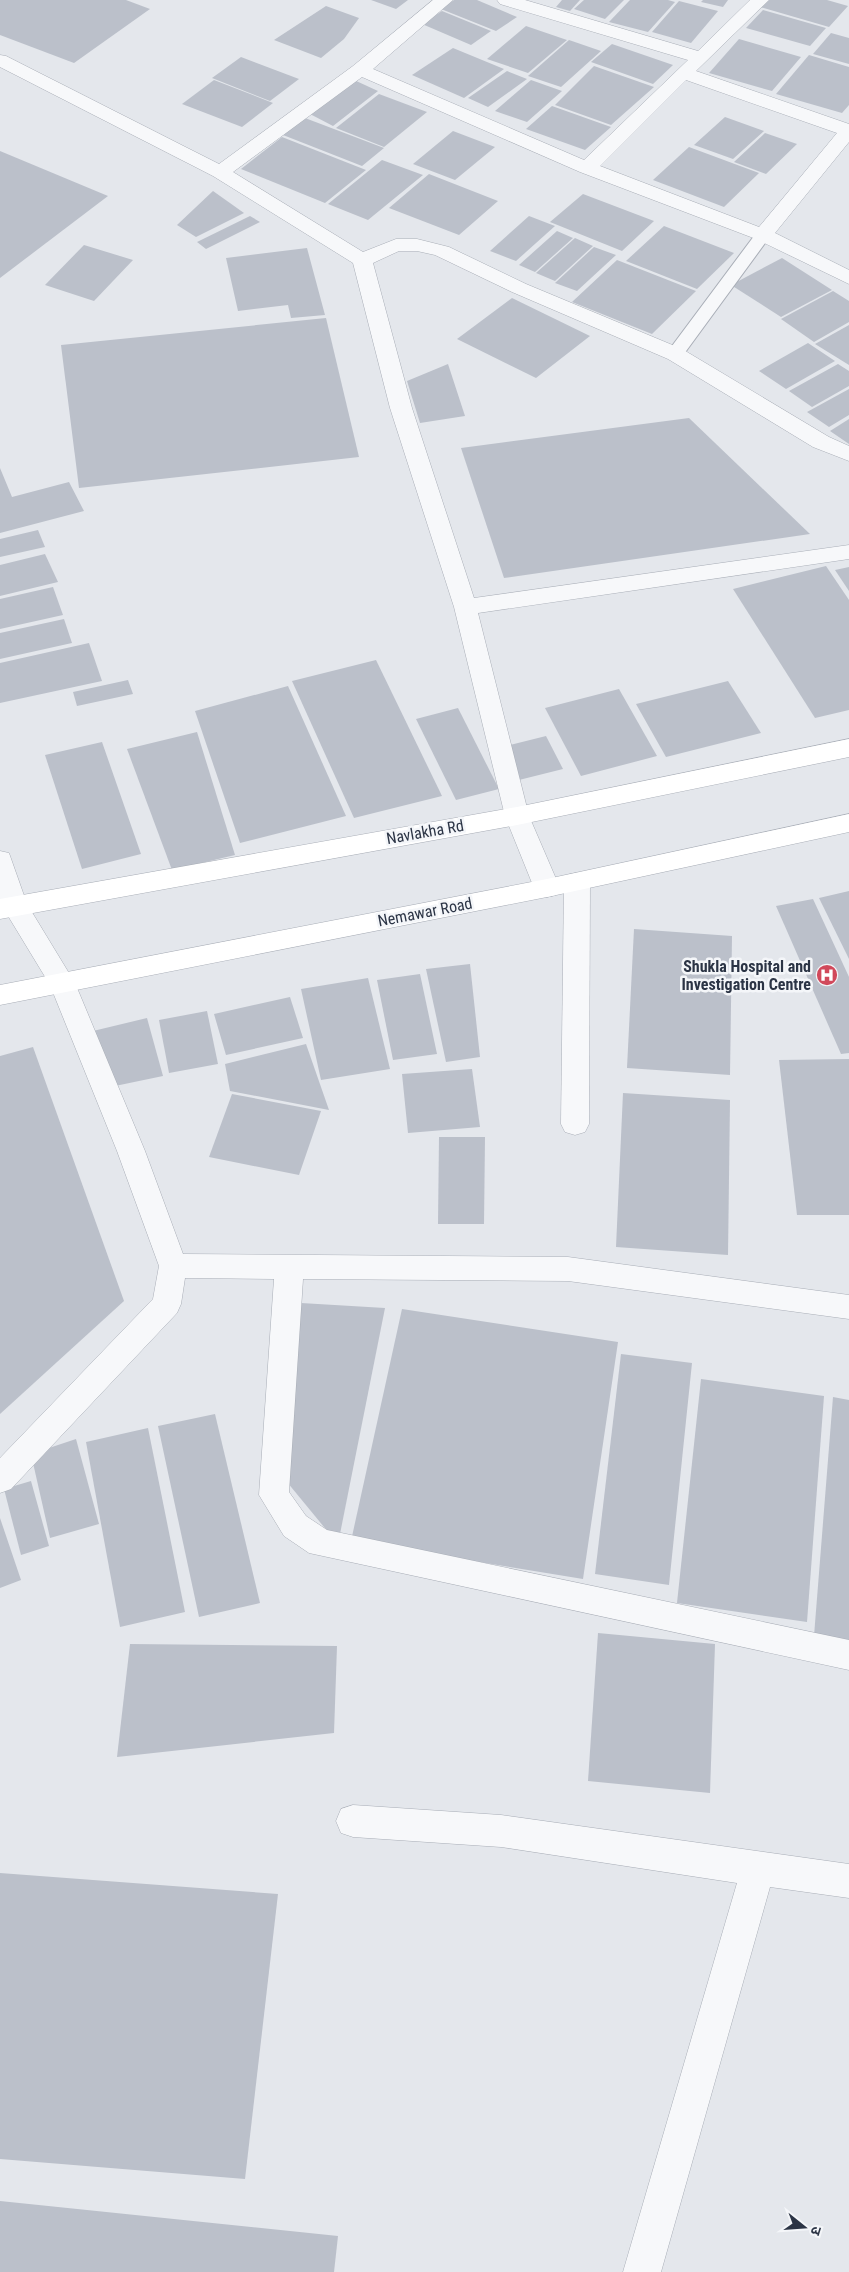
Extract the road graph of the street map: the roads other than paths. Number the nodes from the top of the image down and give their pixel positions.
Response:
1 (444, 0) edge
2 (506, 0) edge
3 (760, 0) edge
4 (702, 58) junction
5 (0, 60) edge
6 (360, 70) junction
7 (683, 73) junction
8 (849, 131) edge
9 (587, 168) junction
10 (220, 172) junction
11 (763, 235) junction
12 (362, 260) junction
13 (849, 278) edge
14 (675, 354) junction
15 (849, 454) edge
16 (849, 552) edge
17 (465, 607) junction
18 (849, 748) edge
19 (517, 816) junction
20 (849, 823) edge
21 (0, 860) edge
22 (577, 882) junction
23 (547, 888) junction
24 (8, 907) edge
25 (62, 982) junction
26 (0, 995) edge
27 (575, 1124) dead end
28 (173, 1266) junction
29 (289, 1267) junction
30 (849, 1307) edge
31 (0, 1479) edge
32 (849, 1655) edge
33 (353, 1821) dead end
34 (758, 1869) junction
35 (849, 1882) edge
36 (642, 2272) edge

1 - 6 street
2 - 4 street
3 - 4 street
4 - 7 street
5 - 10 street
6 - 9 street
6 - 10 street
7 - 8 street
7 - 9 street
8 - 11 street
9 - 11 street
10 - 12 street
11 - 13 street
11 - 14 lane
12 - 14 street
12 - 17 street
14 - 15 street
16 - 17 street
17 - 19 street
18 - 19 main road, Navlakha Rd
19 - 23 street
19 - 24 main road, Navlakha Rd
20 - 22 main road, Nemawar Road
21 - 24 street
22 - 23 main road, Nemawar Road
22 - 27 street
23 - 25 main road, Nemawar Road
24 - 25 street
25 - 26 main road, Nemawar Road
25 - 28 street
28 - 29 street
28 - 31 street
29 - 30 street
29 - 32 street
33 - 34 street
34 - 35 street
34 - 36 street

